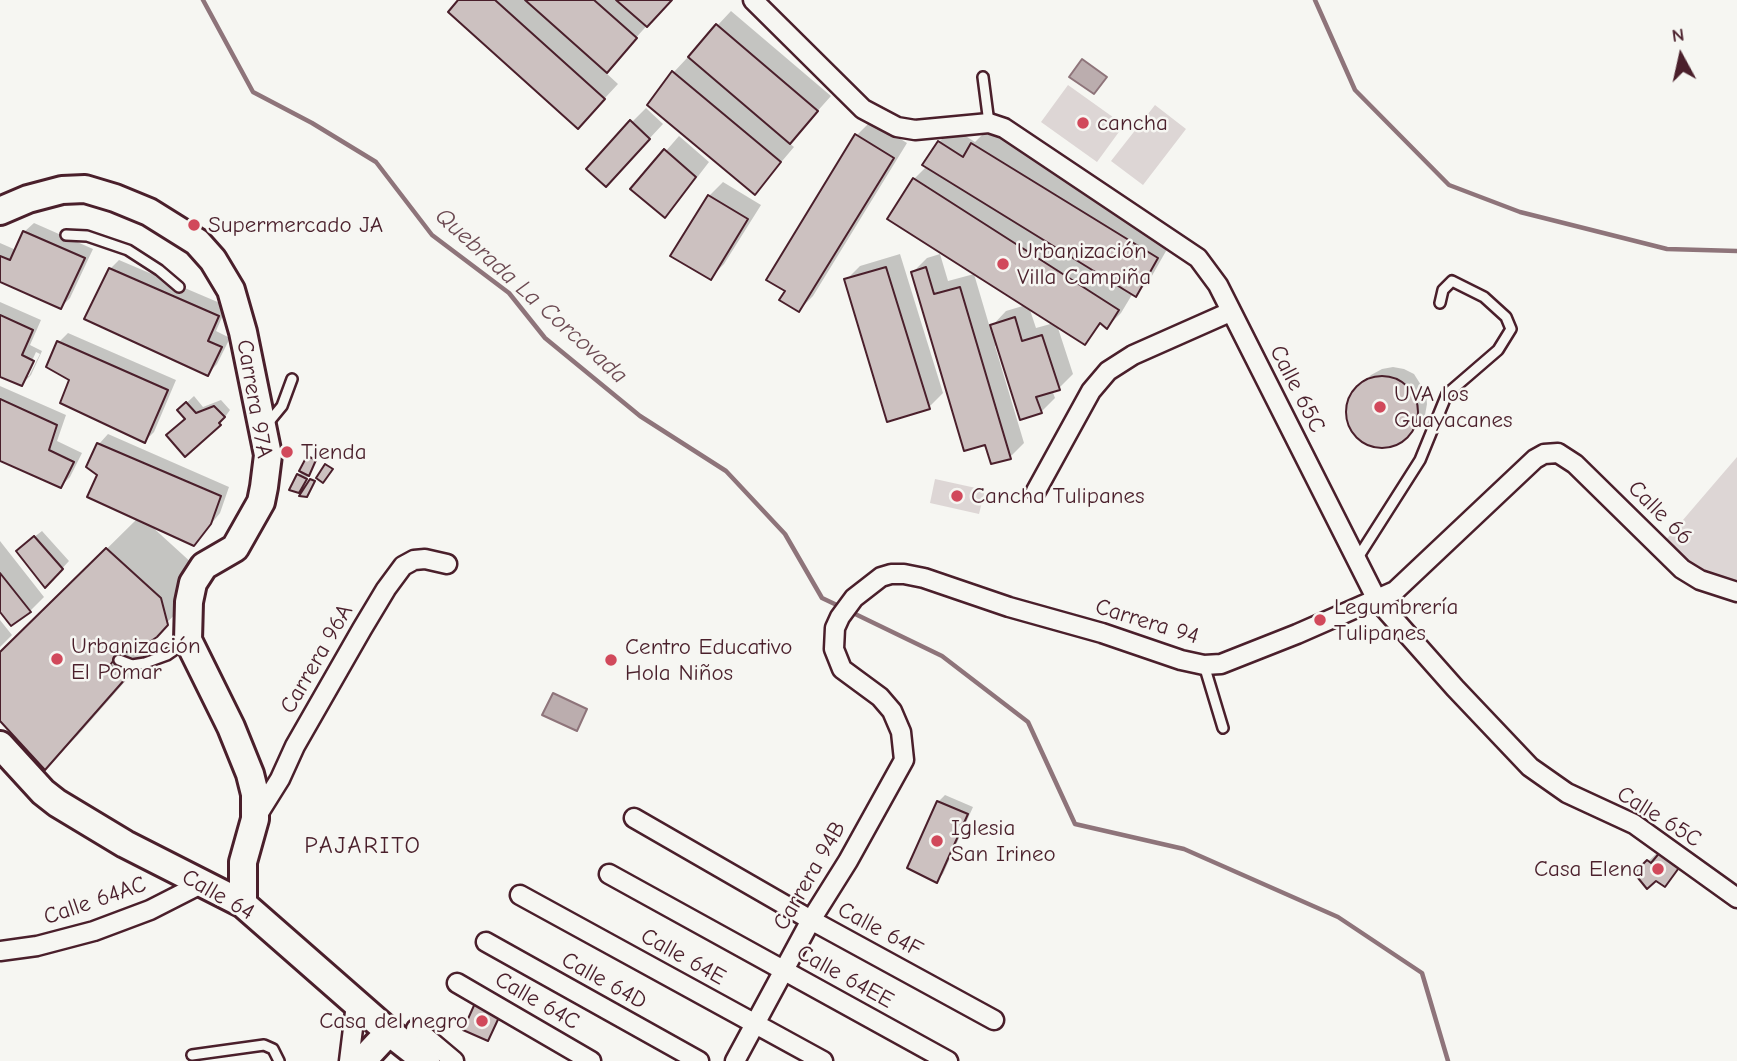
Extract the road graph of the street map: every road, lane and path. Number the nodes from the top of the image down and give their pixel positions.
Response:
1 (754, 0) edge
2 (983, 77) dead end
3 (989, 123) junction
4 (0, 211) edge
5 (66, 235) dead end
6 (179, 287) dead end
7 (1440, 303) dead end
8 (1230, 312) junction
9 (292, 379) dead end
10 (262, 429) junction
11 (1558, 453) joint
12 (1036, 491) dead end
13 (1357, 561) junction
14 (447, 564) dead end
15 (1737, 592) edge
16 (1377, 600) junction
17 (188, 640) junction
18 (119, 660) dead end
19 (1204, 665) junction
20 (892, 711) joint
21 (1223, 728) dead end
22 (0, 745) edge
23 (634, 818) dead end
24 (255, 819) junction
25 (609, 874) dead end
26 (201, 884) junction
27 (520, 895) dead end
28 (1737, 898) edge
29 (243, 904) junction
30 (811, 920) junction
31 (486, 942) dead end
32 (0, 951) edge
33 (784, 971) junction
34 (457, 983) dead end
35 (356, 1004) junction
36 (994, 1020) dead end
37 (755, 1024) junction
38 (416, 1029) dead end
39 (389, 1032) junction
40 (192, 1055) dead end
41 (279, 1061) edge
42 (349, 1061) edge
43 (362, 1061) edge
44 (426, 1061) edge
45 (454, 1061) edge
46 (591, 1061) edge
47 (699, 1061) edge
48 (735, 1061) edge
49 (824, 1061) edge
50 (947, 1061) edge

1 - 3 street
2 - 3 lane
3 - 8 street, Calle 65C
4 - 10 street, Carrera 97A
5 - 6 lane
7 - 13 lane
8 - 12 street
8 - 13 street, Calle 65C
9 - 10 lane
10 - 17 street, Carrera 97A
11 - 15 street, Calle 66
11 - 16 street, Carrera 94
13 - 16 street, Calle 65C
14 - 24 street, Carrera 96A
16 - 19 street, Carrera 94
16 - 28 street, Calle 65C
17 - 18 lane
17 - 24 street, Carrera 97A
19 - 20 street, Carrera 94
19 - 21 lane
20 - 30 street, Carrera 94B
22 - 26 street, Calle 64
23 - 30 street, Calle 64F
24 - 29 street, Carrera 97A
25 - 33 street, Calle 64EE
26 - 29 street, Calle 64
26 - 32 street, Calle 64AC
27 - 37 street, Calle 64E
29 - 35 street, Calle 64
30 - 33 street, Carrera 94B
30 - 36 street, Calle 64F
31 - 47 street, Calle 64D
33 - 37 street, Carrera 94B
33 - 50 street, Calle 64EE
34 - 46 street, Calle 64C
35 - 39 street, Calle 64
35 - 42 street
37 - 48 street, Carrera 94B
37 - 49 street, Calle 64E
38 - 45 street
39 - 43 street
39 - 44 street, Calle 64
40 - 41 lane

